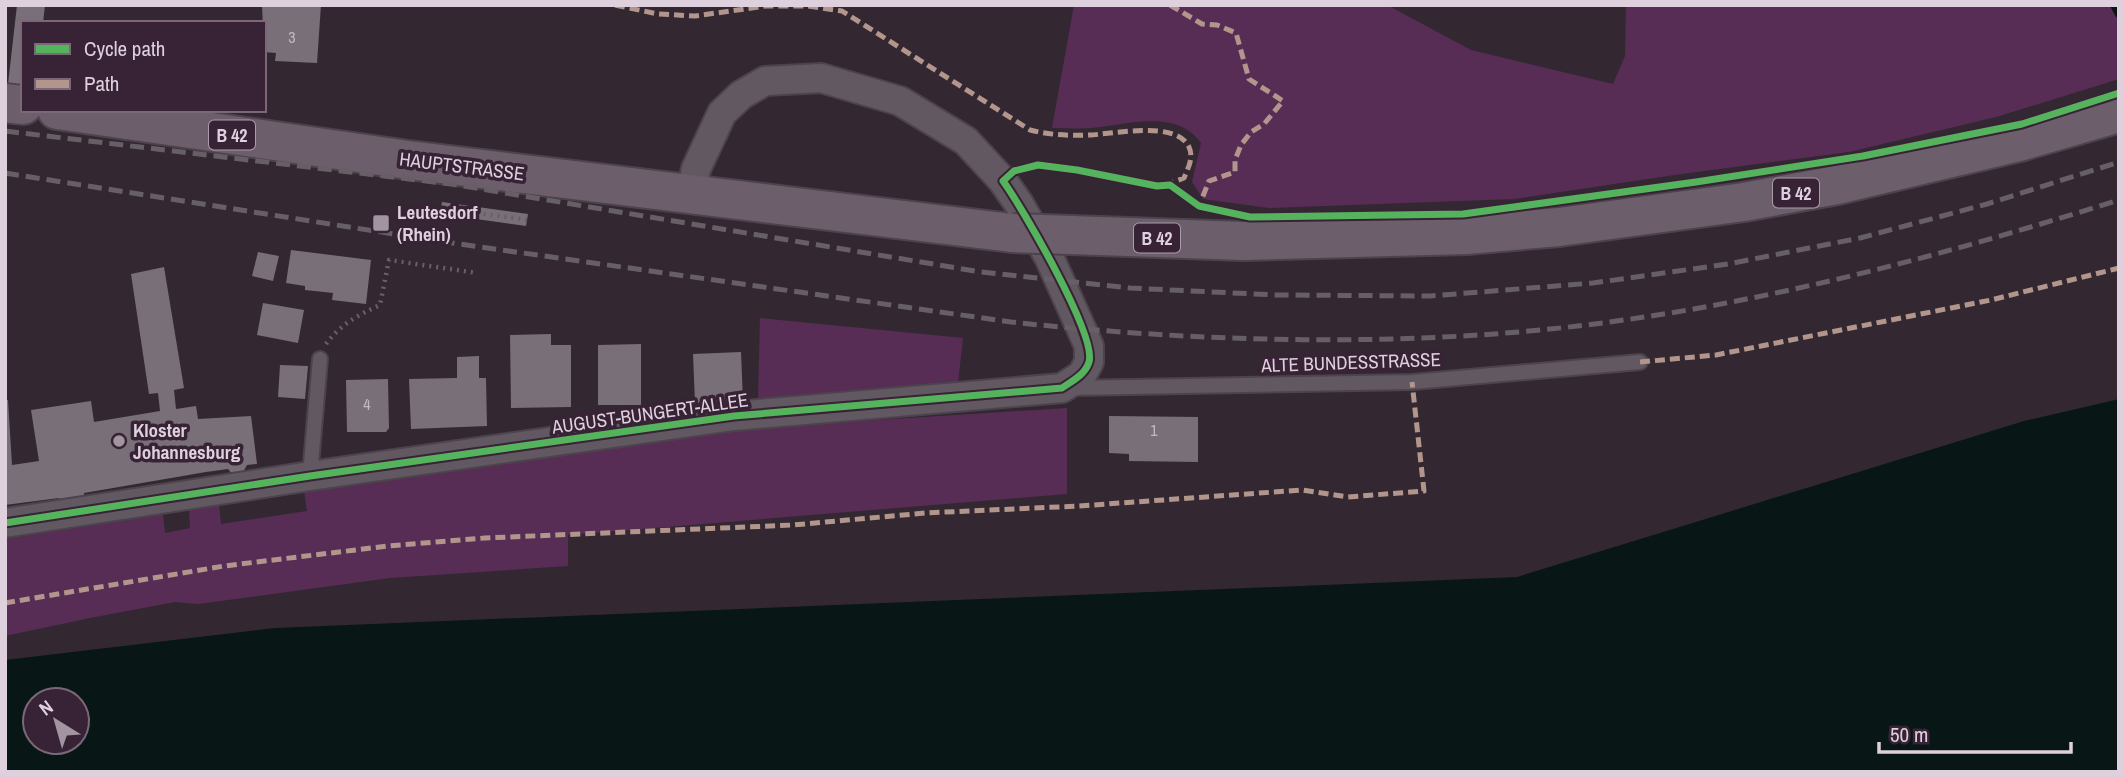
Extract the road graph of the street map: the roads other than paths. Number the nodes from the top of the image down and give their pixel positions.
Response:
1 (71, 112) edge
2 (2119, 113) edge
3 (691, 194) junction
4 (320, 359) road end
5 (1640, 362) dead end
6 (1062, 388) junction
7 (310, 476) junction
8 (5, 523) edge

1 - 3 main road, HAUPTSTRASSE / B 42
2 - 3 main road, HAUPTSTRASSE / B 42, bridge
3 - 6 street
4 - 7 lane
5 - 6 lane, ALTE BUNDESSTRASSE
6 - 7 street, AUGUST-BUNGERT-ALLEE
7 - 8 street, AUGUST-BUNGERT-ALLEE

